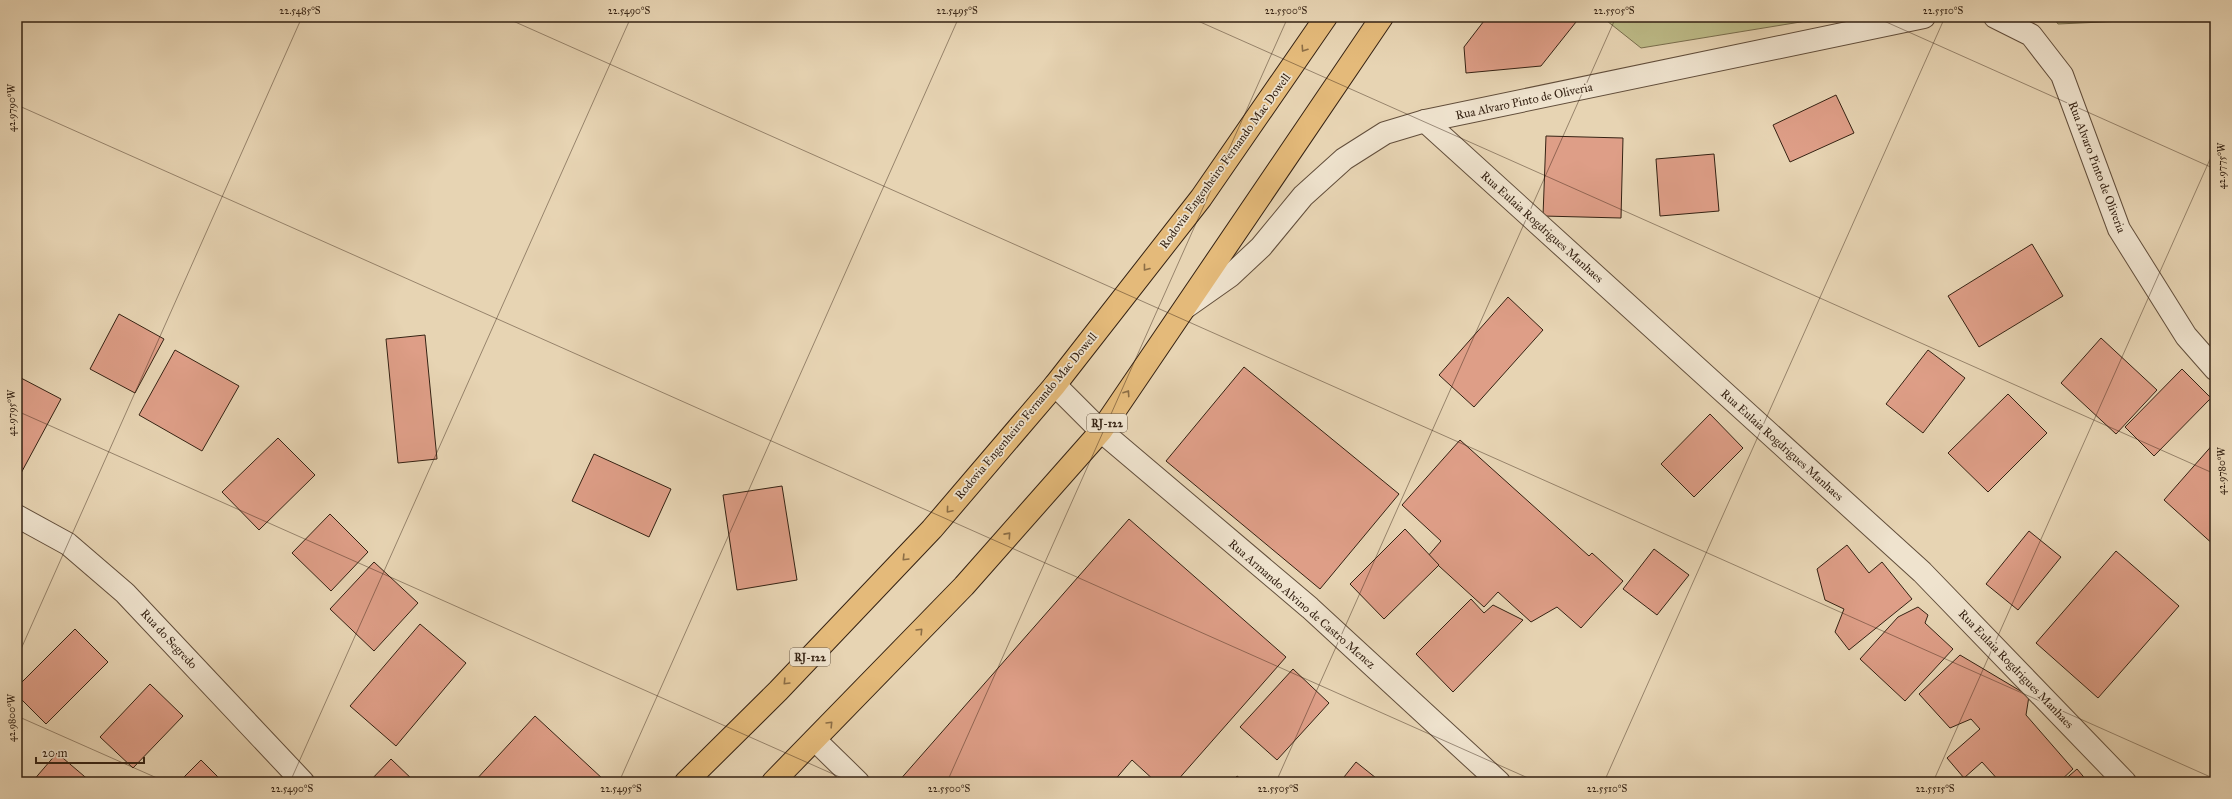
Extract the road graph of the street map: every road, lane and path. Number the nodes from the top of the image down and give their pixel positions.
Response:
1 (1326, 17) edge
2 (1382, 17) edge
3 (1924, 17) edge
4 (1995, 17) edge
5 (1425, 121) junction
6 (1186, 307) junction
7 (2215, 370) edge
8 (1055, 385) junction
9 (1101, 431) junction
10 (17, 516) edge
11 (815, 740) junction
12 (303, 782) edge
13 (686, 782) edge
14 (773, 782) edge
15 (858, 782) edge
16 (1499, 782) edge
17 (2126, 782) edge

1 -> 8 main road, Rodovia Engenheiro Fernando Mac Dowell / RJ-122
2 - 6 main road, RJ-122
3 - 5 street, Rua Alvaro Pinto de Oliveria
4 - 7 street, Rua Alvaro Pinto de Oliveria
5 - 6 street, Rua Alvaro Pinto de Oliveria
5 - 17 street, Rua Eulaia Rogdrigues Manhaes
9 -> 6 main road, RJ-122
8 - 9 street, Rua Armando Alvino de Castro Menez
8 -> 13 main road, Rodovia Engenheiro Fernando Mac Dowell / RJ-122
11 -> 9 main road, RJ-122
9 - 16 street, Rua Armando Alvino de Castro Menez
10 - 12 street, Rua do Segredo
11 - 14 main road, RJ-122
11 - 15 street

